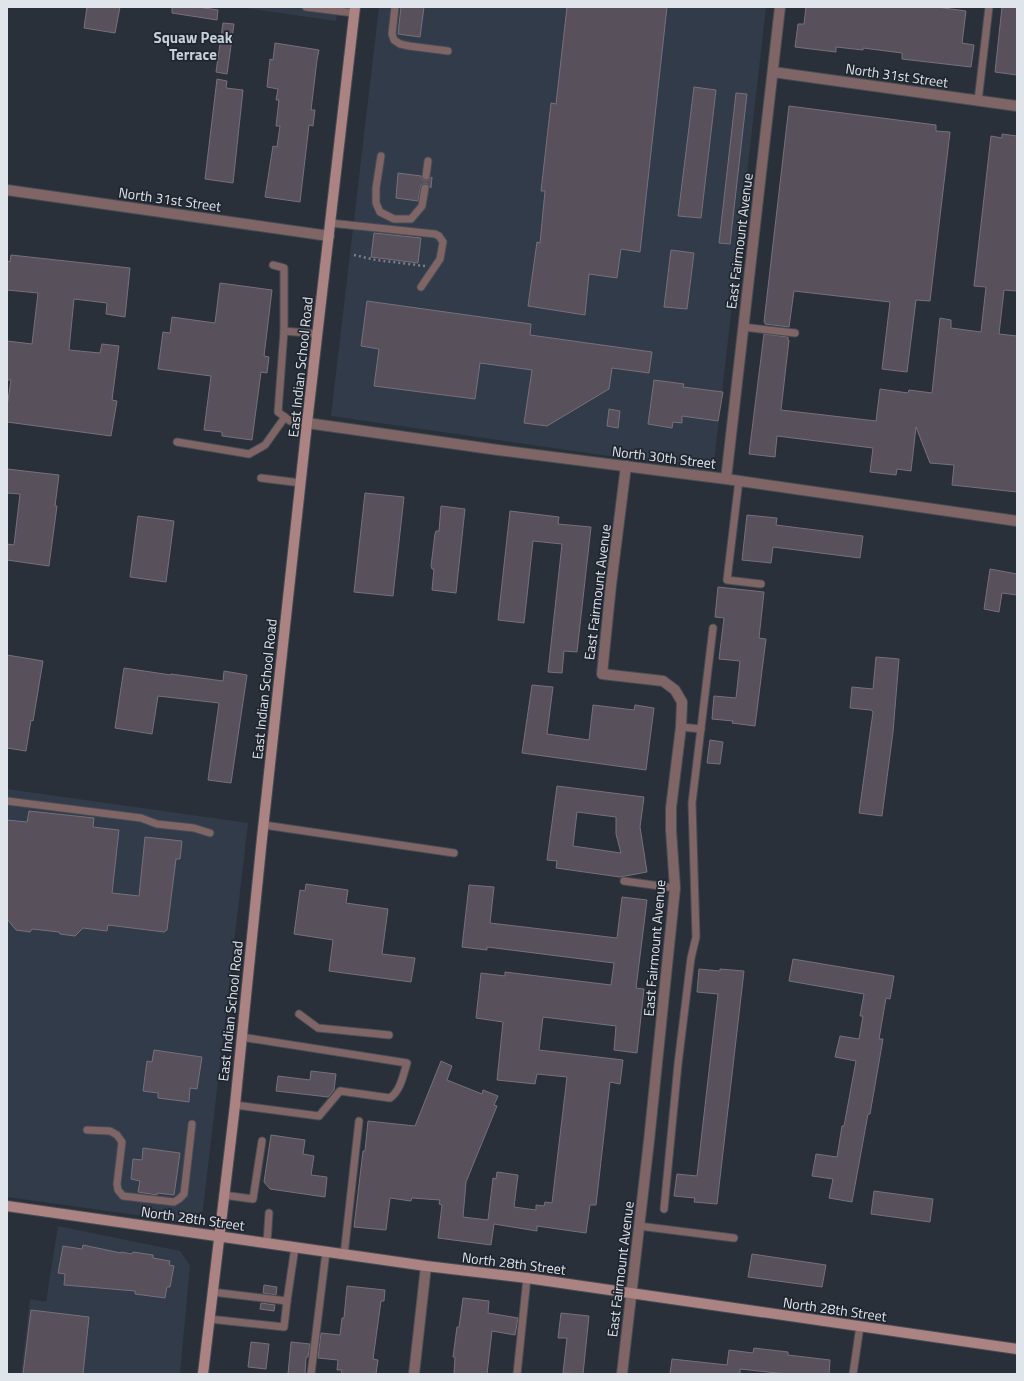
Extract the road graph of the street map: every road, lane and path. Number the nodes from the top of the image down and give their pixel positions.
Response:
1 (306, 7) edge
2 (395, 7) edge
3 (780, 7) edge
4 (989, 7) edge
5 (354, 10) edge
6 (448, 51) dead end
7 (773, 72) junction
8 (978, 101) junction
9 (1017, 106) edge
10 (381, 156) dead end
11 (428, 161) dead end
12 (426, 176) dead end
13 (425, 188) dead end
14 (7, 190) edge
15 (330, 222) junction
16 (329, 236) junction
17 (354, 255) dead end
18 (273, 265) dead end
19 (426, 266) dead end
20 (422, 287) dead end
21 (743, 327) junction
22 (284, 331) junction
23 (795, 333) dead end
24 (318, 334) junction
25 (285, 417) junction
26 (307, 423) junction
27 (177, 442) dead end
28 (626, 466) junction
29 (261, 478) dead end
30 (726, 479) junction
31 (739, 480) junction
32 (301, 483) junction
33 (1017, 521) edge
34 (761, 584) dead end
35 (713, 628) dead end
36 (681, 727) junction
37 (701, 729) junction
38 (7, 801) edge
39 (264, 825) junction
40 (210, 833) dead end
41 (454, 853) dead end
42 (624, 881) dead end
43 (675, 888) junction
44 (299, 1014) dead end
45 (389, 1036) dead end
46 (241, 1037) junction
47 (234, 1104) junction
48 (359, 1121) dead end
49 (192, 1124) dead end
50 (87, 1130) dead end
51 (262, 1141) dead end
52 (223, 1195) junction
53 (7, 1206) edge
54 (664, 1209) dead end
55 (270, 1213) dead end
56 (639, 1226) junction
57 (219, 1236) junction
58 (734, 1238) dead end
59 (267, 1243) junction
60 (295, 1247) junction
61 (326, 1252) junction
62 (344, 1254) junction
63 (426, 1266) junction
64 (527, 1278) junction
65 (212, 1292) junction
66 (631, 1294) junction
67 (287, 1301) junction
68 (209, 1319) junction
69 (860, 1326) junction
70 (1017, 1349) edge
71 (202, 1374) edge
72 (311, 1374) edge
73 (414, 1374) edge
74 (517, 1374) edge
75 (622, 1374) edge
76 (853, 1374) edge

1 - 5 lane
2 - 6 lane
3 - 7 street, East Fairmount Avenue
4 - 8 lane
5 - 15 main road, East Indian School Road
7 - 8 street, North 31st Street
7 - 21 street, East Fairmount Avenue
8 - 9 street, North 31st Street
10 - 13 lane
11 - 12 lane
14 - 16 street, North 31st Street
15 - 16 main road, East Indian School Road
15 - 20 lane
16 - 24 main road, East Indian School Road
17 - 19 path
18 - 22 lane
21 - 23 lane
21 - 30 street, East Fairmount Avenue
22 - 24 lane
22 - 25 lane
24 - 26 main road, East Indian School Road
25 - 26 lane
25 - 27 lane
26 - 28 street, North 30th Street
26 - 32 main road, East Indian School Road
28 - 30 street, North 30th Street
28 - 36 street, East Fairmount Avenue
29 - 32 lane
30 - 31 street, North 30th Street
31 - 33 street, North 30th Street
31 - 34 lane
32 - 39 main road, East Indian School Road
35 - 37 lane
36 - 37 lane
36 - 43 street, East Fairmount Avenue
37 - 54 lane
38 - 40 lane
39 - 41 lane
39 - 46 main road, East Indian School Road
42 - 43 lane
43 - 56 street, East Fairmount Avenue
44 - 45 lane
46 - 47 main road, East Indian School Road
46 - 47 lane
47 - 52 main road, East Indian School Road
48 - 62 lane
49 - 50 lane
51 - 52 lane
52 - 57 main road, East Indian School Road
53 - 57 main road, North 28th Street
55 - 59 lane
56 - 58 lane
56 - 66 street, East Fairmount Avenue
57 - 59 main road, North 28th Street
57 - 65 main road, East Indian School Road
59 - 60 main road, North 28th Street
60 - 61 main road, North 28th Street
60 - 67 lane
61 - 62 main road, North 28th Street
61 - 72 lane
62 - 63 main road, North 28th Street
63 - 64 main road, North 28th Street
63 - 73 street
64 - 66 main road, North 28th Street
64 - 74 lane
65 - 67 lane
65 - 68 main road, East Indian School Road
66 - 69 main road, North 28th Street
66 - 75 street, East Fairmount Avenue
67 - 68 lane
68 - 71 main road, East Indian School Road
69 - 70 main road, North 28th Street
69 - 76 lane

